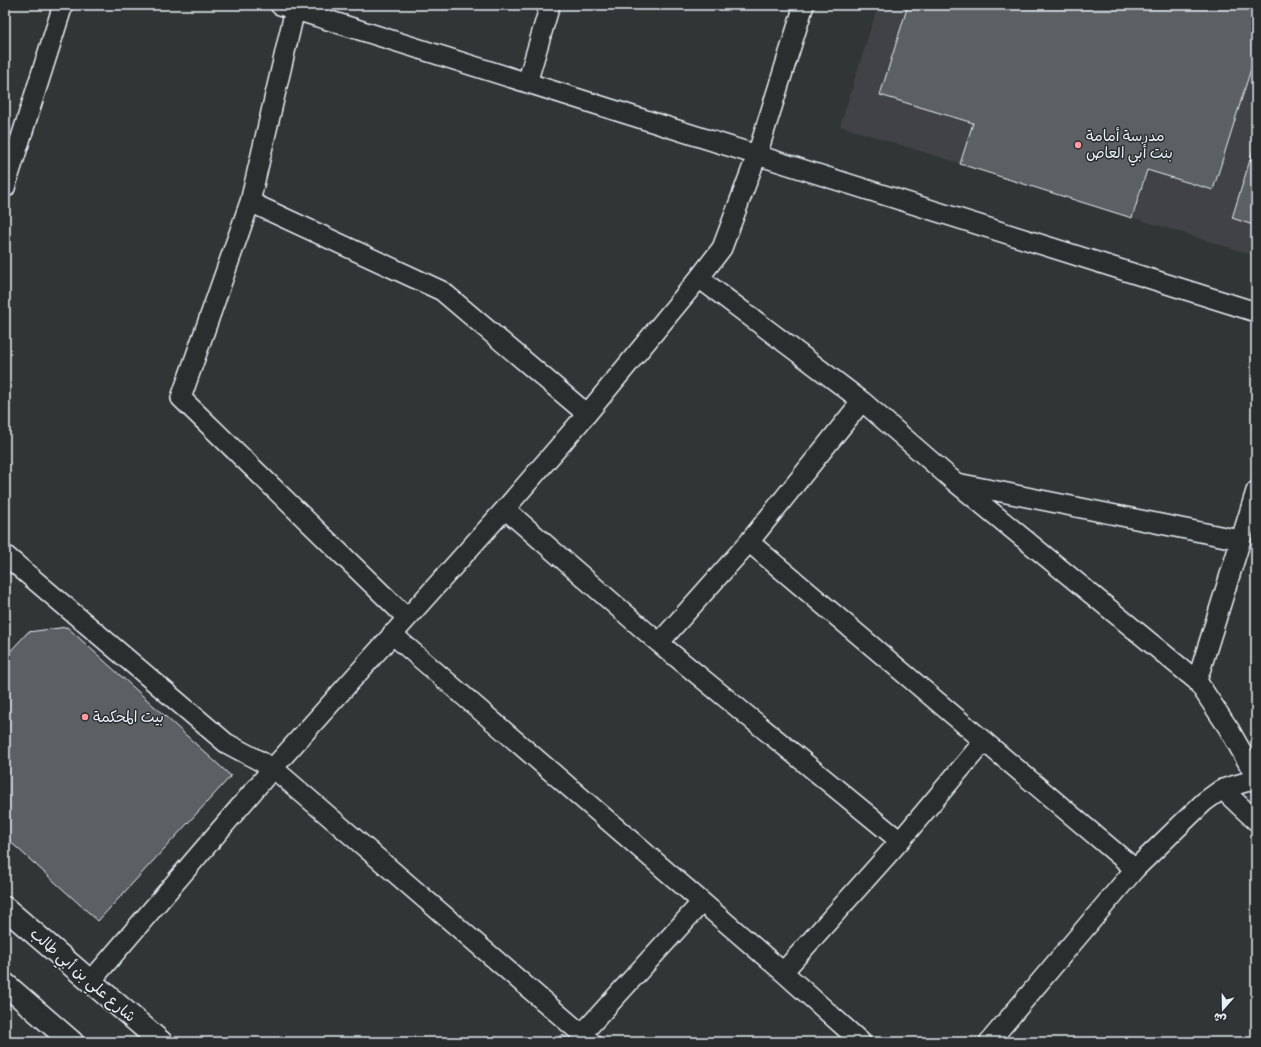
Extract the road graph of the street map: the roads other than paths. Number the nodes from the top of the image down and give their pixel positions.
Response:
1 (63, 5) edge
2 (550, 5) edge
3 (804, 5) edge
4 (290, 7) edge
5 (527, 82) junction
6 (757, 155) junction
7 (5, 188) edge
8 (250, 202) junction
9 (699, 278) junction
10 (1256, 312) edge
11 (862, 401) junction
12 (587, 414) junction
13 (955, 482) junction
14 (1256, 491) edge
15 (504, 509) junction
16 (1240, 540) junction
17 (749, 542) junction
18 (5, 555) edge
19 (406, 617) junction
20 (392, 634) junction
21 (659, 643) junction
22 (1197, 681) junction
23 (984, 741) junction
24 (273, 768) junction
25 (1256, 778) edge
26 (1222, 789) junction
27 (1256, 821) edge
28 (900, 841) junction
29 (1135, 869) junction
30 (702, 902) junction
31 (5, 908) edge
32 (783, 972) junction
33 (91, 981) junction
34 (5, 984) edge
35 (587, 1038) edge
36 (72, 1042) edge
37 (161, 1042) edge
38 (861, 1042) edge
39 (990, 1042) edge

1 - 7 street
2 - 5 street
3 - 6 street
4 - 5 street
4 - 8 street
5 - 6 street
6 - 9 street
6 - 10 street
8 - 12 street
8 - 19 street
9 - 11 street
9 - 12 street
11 - 13 street
11 - 17 street
12 - 15 street
13 - 16 street
13 - 22 street
14 - 16 street
15 - 19 street
15 - 21 street
16 - 22 street
17 - 21 street
17 - 23 street
18 - 24 street
19 - 20 street
20 - 24 street
20 - 30 street
21 - 28 street
22 - 25 street
23 - 28 street
23 - 29 street
24 - 33 street
24 - 35 street
25 - 26 street
26 - 27 street
26 - 29 street
28 - 32 street
29 - 39 street
30 - 32 street
30 - 35 street
31 - 33 main road, شارع علي بن أبي طالب
32 - 38 street
33 - 37 main road, شارع علي بن أبي طالب
34 - 36 main road

